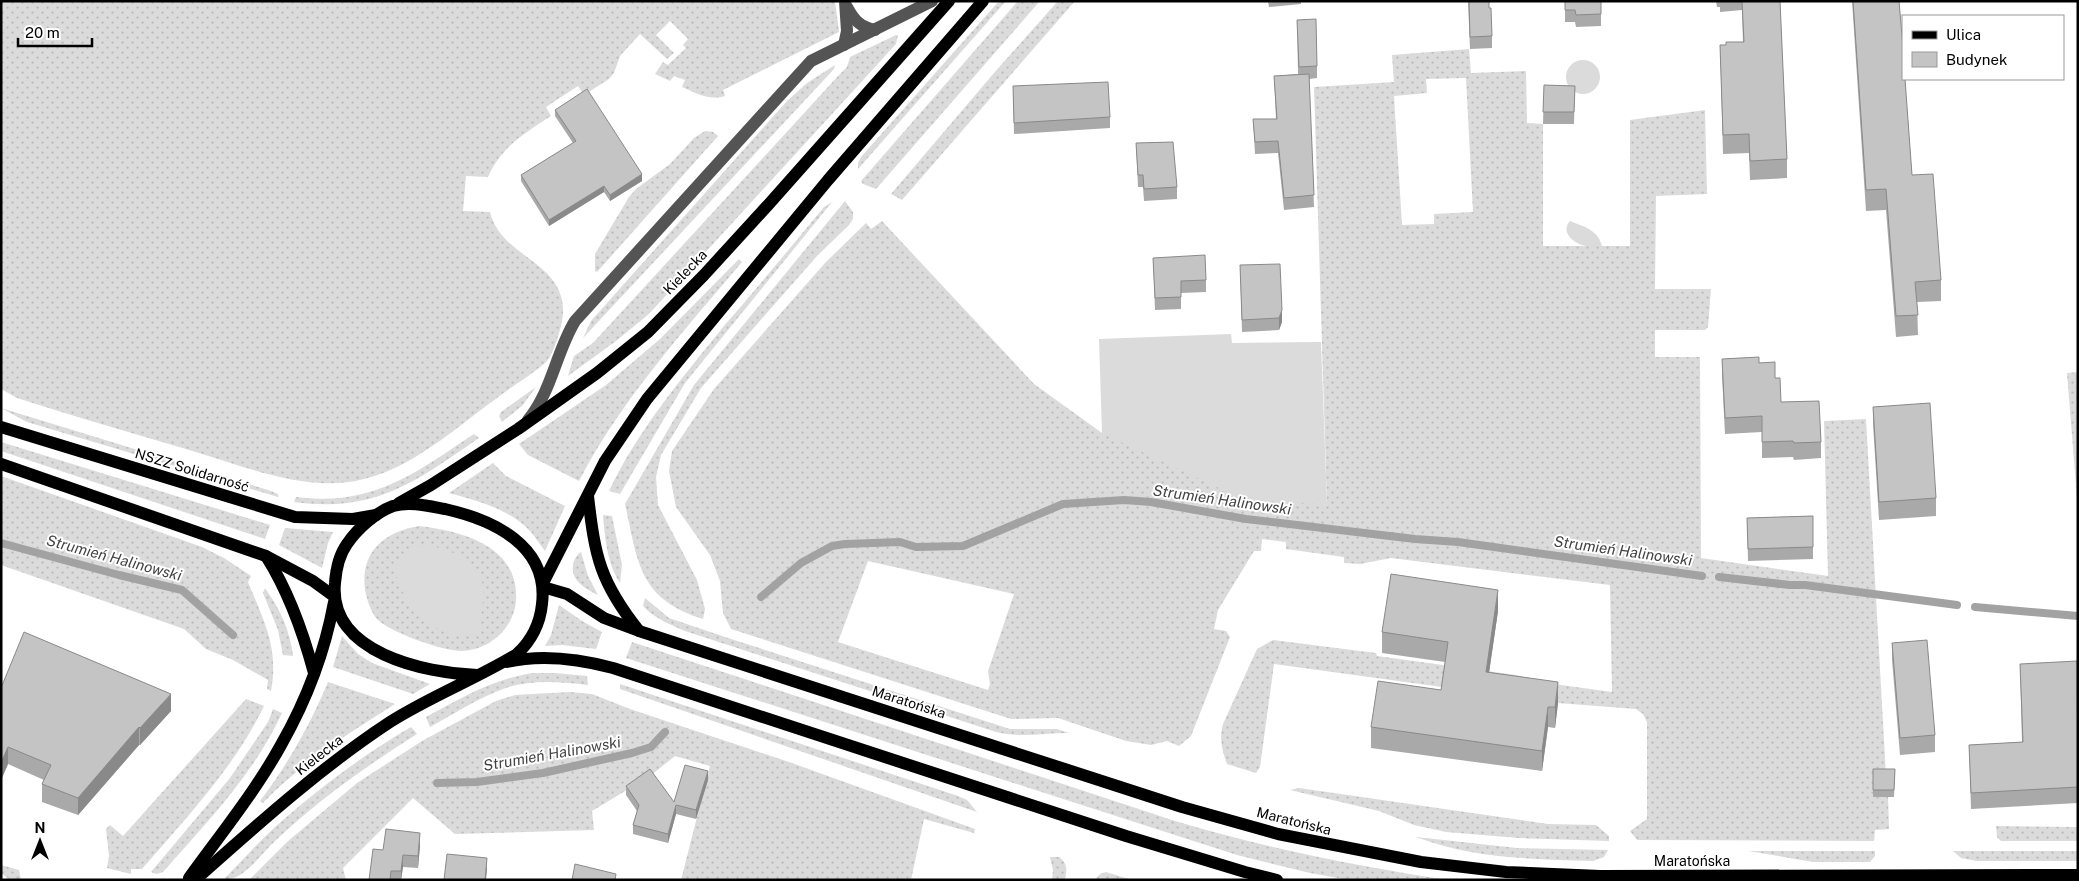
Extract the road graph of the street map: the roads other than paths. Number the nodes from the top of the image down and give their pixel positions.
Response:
1 (932, 1) edge
2 (949, 1) edge
3 (983, 1) edge
4 (845, 3) edge
5 (875, 30) junction
6 (844, 44) junction
7 (526, 422) junction
8 (1, 427) edge
9 (1, 464) edge
10 (588, 495) junction
11 (392, 506) junction
12 (376, 515) junction
13 (266, 556) junction
14 (543, 585) junction
15 (334, 598) junction
16 (639, 631) junction
17 (503, 663) junction
18 (314, 673) junction
19 (477, 675) junction
20 (2078, 876) edge
21 (188, 880) edge
22 (195, 880) edge
23 (1277, 880) edge

1 - 5 street
2 - 7 main road, Kielecka
3 - 10 main road
4 - 5 street
4 - 6 street
5 - 6 street
6 - 7 street
7 - 11 main road, Kielecka
8 - 12 main road, NSZZ Solidarność
9 - 13 main road
10 - 14 main road
10 - 16 main road
11 - 12 main road, Kielecka
11 - 14 main road
12 - 15 main road, Kielecka
13 - 15 main road
13 - 18 main road
14 - 16 main road, Maratońska
14 - 17 main road
15 - 18 main road, Kielecka
15 - 19 main road
16 - 20 main road, Maratońska
17 - 19 main road, Kielecka
17 - 23 main road
18 - 21 main road, Kielecka
19 - 22 main road, Kielecka

